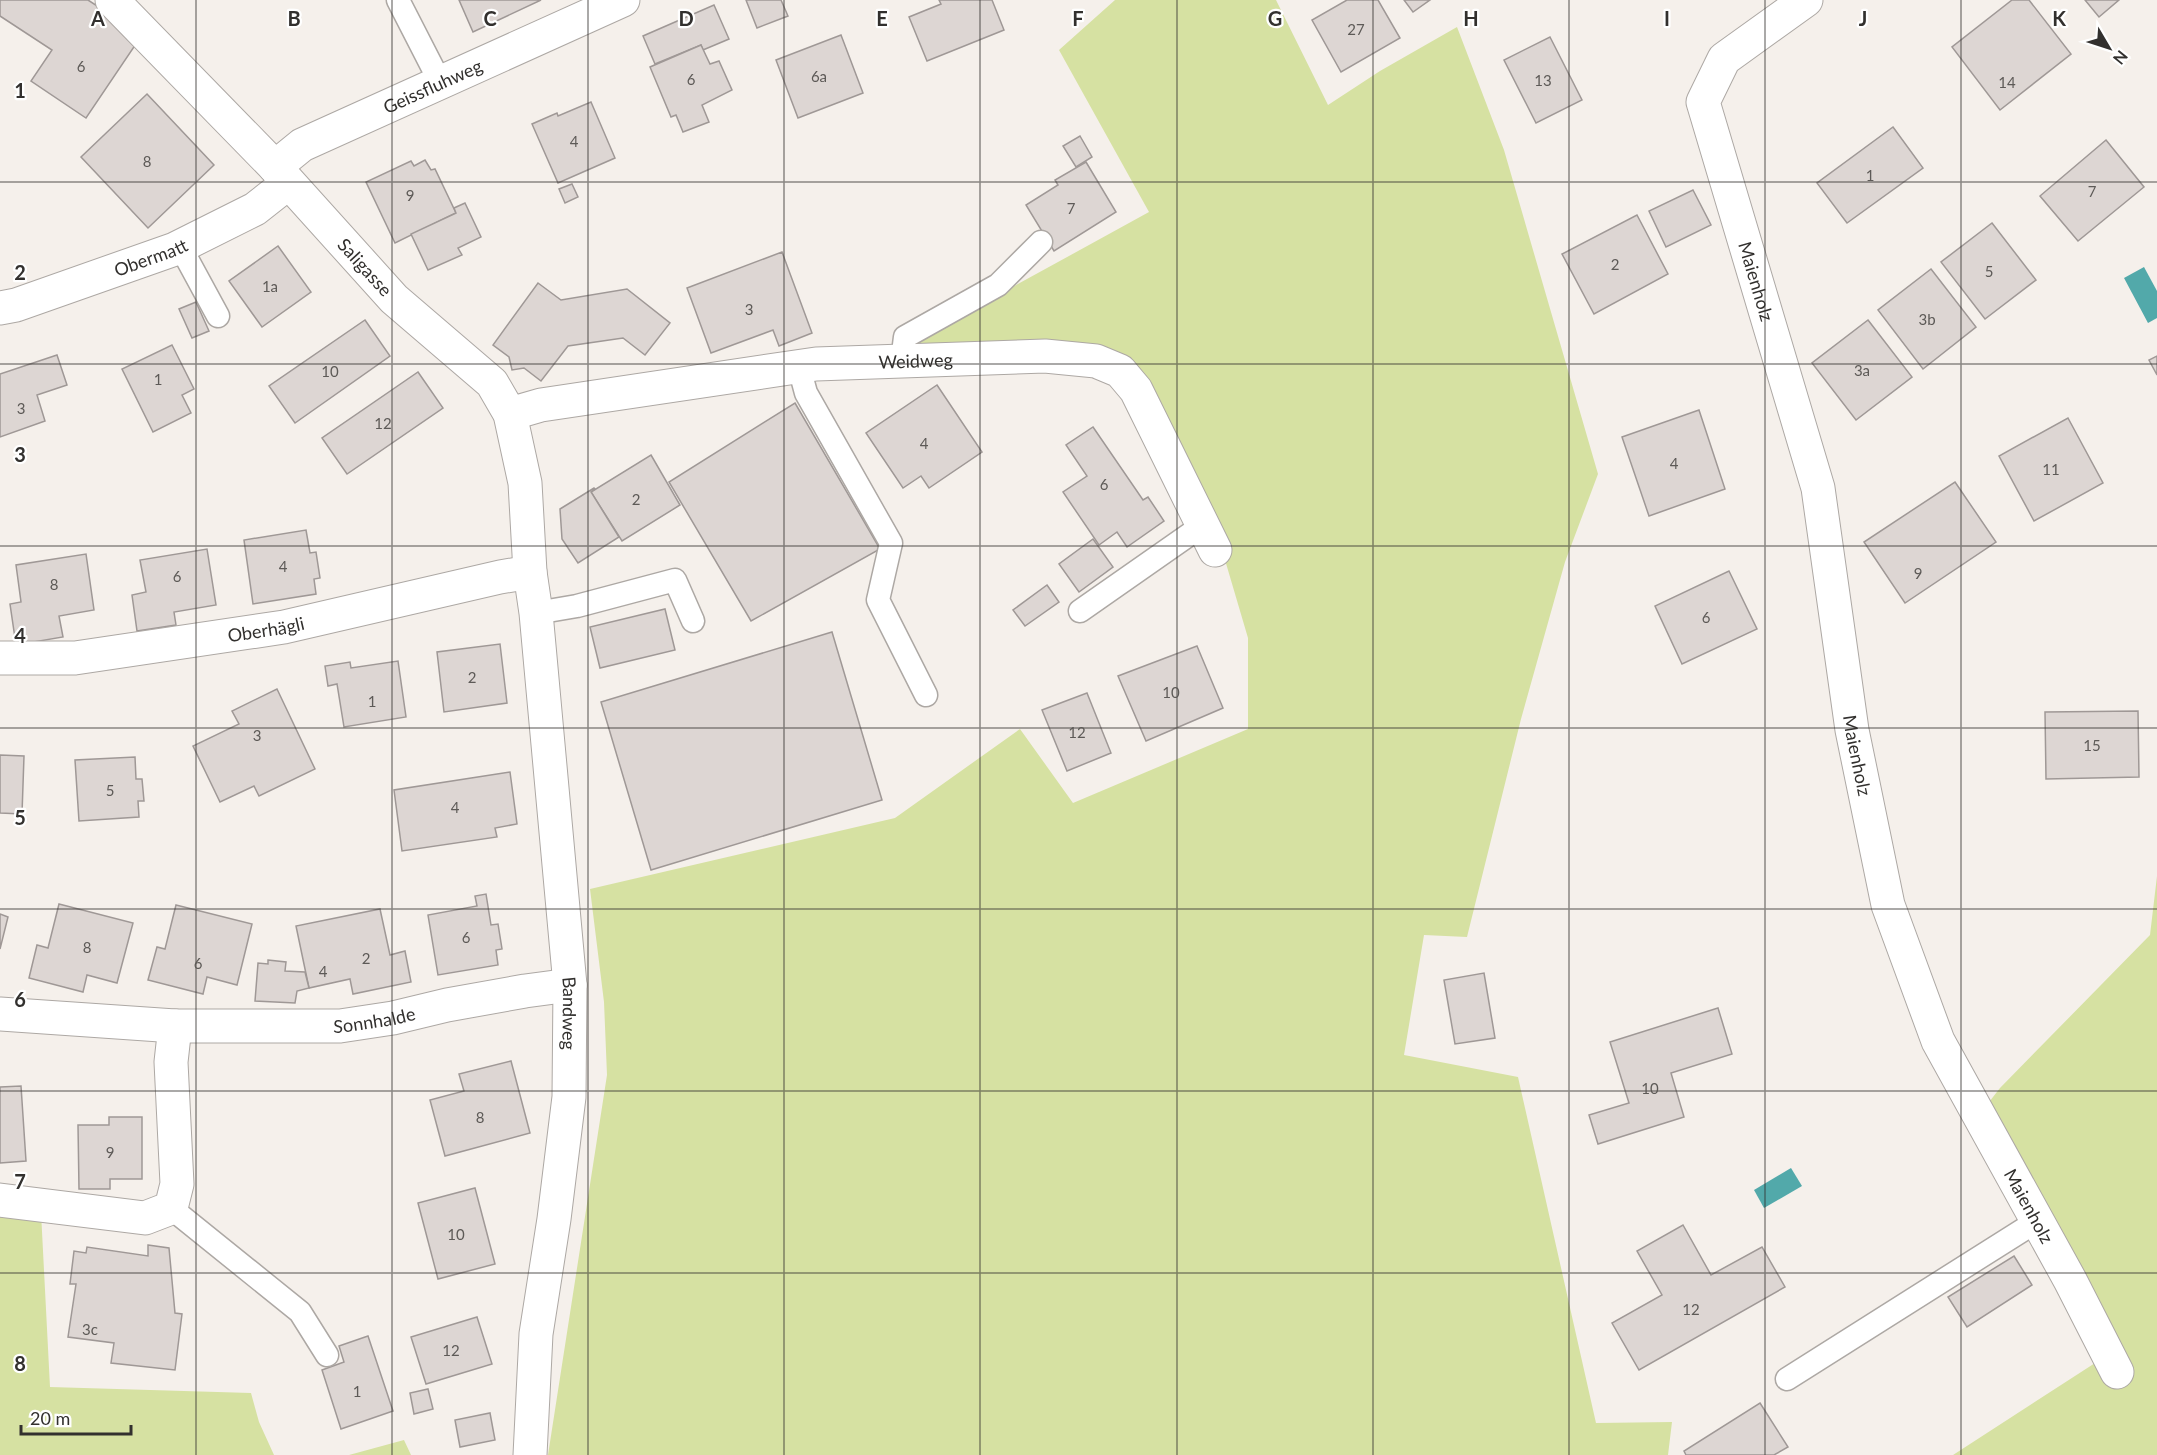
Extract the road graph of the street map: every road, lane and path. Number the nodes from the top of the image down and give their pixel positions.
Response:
1 (112, 0) edge
2 (399, 0) edge
3 (1806, 0) edge
4 (603, 4) edge
5 (440, 82) junction
6 (282, 175) junction
7 (1041, 242) dead end
8 (180, 246) junction
9 (0, 308) edge
10 (218, 316) dead end
11 (902, 361) junction
12 (799, 367) junction
13 (510, 414) junction
14 (1209, 537) joint
15 (530, 572) junction
16 (1080, 611) dead end
17 (536, 613) junction
18 (693, 621) dead end
19 (0, 658) edge
20 (926, 695) dead end
21 (570, 985) junction
22 (0, 1014) edge
23 (175, 1026) junction
24 (0, 1200) edge
25 (171, 1208) junction
26 (2037, 1221) junction
27 (327, 1355) dead end
28 (2117, 1372) dead end
29 (1787, 1379) dead end
30 (530, 1455) edge

1 - 6 street, Saligasse
2 - 5 lane
3 - 26 street, Maienholz
4 - 5 street, Geissfluhweg
5 - 6 street, Geissfluhweg
6 - 8 street, Obermatt
6 - 13 street, Saligasse
7 - 11 lane
8 - 9 street, Obermatt
8 - 10 lane
11 - 12 street, Weidweg
11 - 14 street, Weidweg
12 - 13 street, Weidweg
12 - 20 lane
13 - 15 street, Saligasse
14 - 16 lane
15 - 17 street, Bandweg
15 - 19 street, Oberhägli
17 - 18 lane
17 - 21 street, Bandweg
21 - 23 street, Sonnhalde
21 - 30 street, Bandweg
22 - 23 street, Sonnhalde
23 - 25 street
24 - 25 street
25 - 27 lane
26 - 28 street, Maienholz
26 - 29 lane

